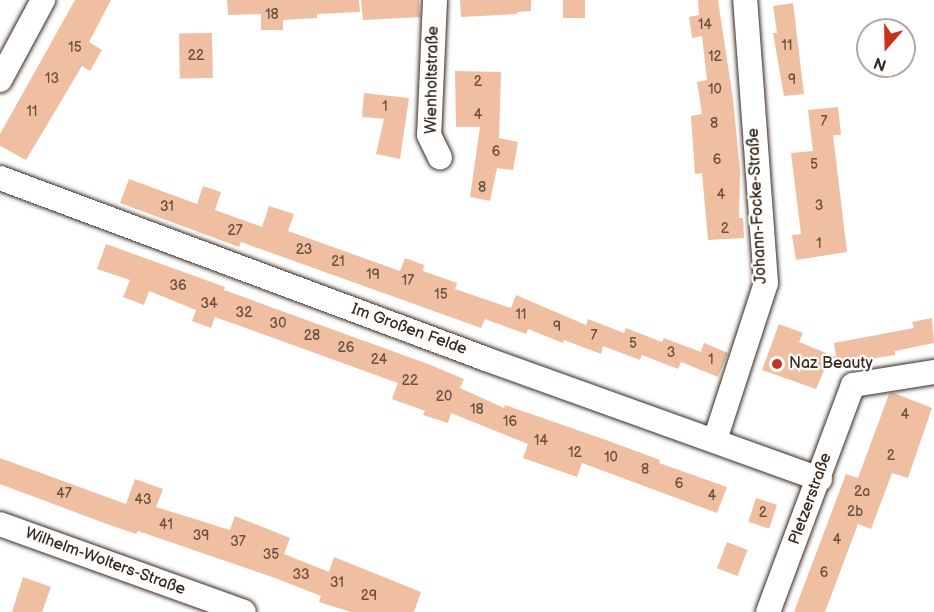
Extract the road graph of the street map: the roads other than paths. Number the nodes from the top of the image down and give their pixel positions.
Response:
1 (43, 0) edge
2 (435, 0) edge
3 (745, 0) edge
4 (0, 80) edge
5 (440, 158) dead end
6 (0, 178) edge
7 (934, 372) edge
8 (715, 440) junction
9 (819, 478) junction
10 (0, 524) edge
11 (244, 612) edge
12 (768, 612) edge

1 - 4 street
2 - 5 street, Wienholtstraße
3 - 8 street, Johann-Focke-Straße
6 - 8 street, Im Großen Felde
7 - 9 street, Pletzerstraße
8 - 9 street, Im Großen Felde
9 - 12 street, Pletzerstraße
10 - 11 street, Wilhelm-Wolters-Straße

